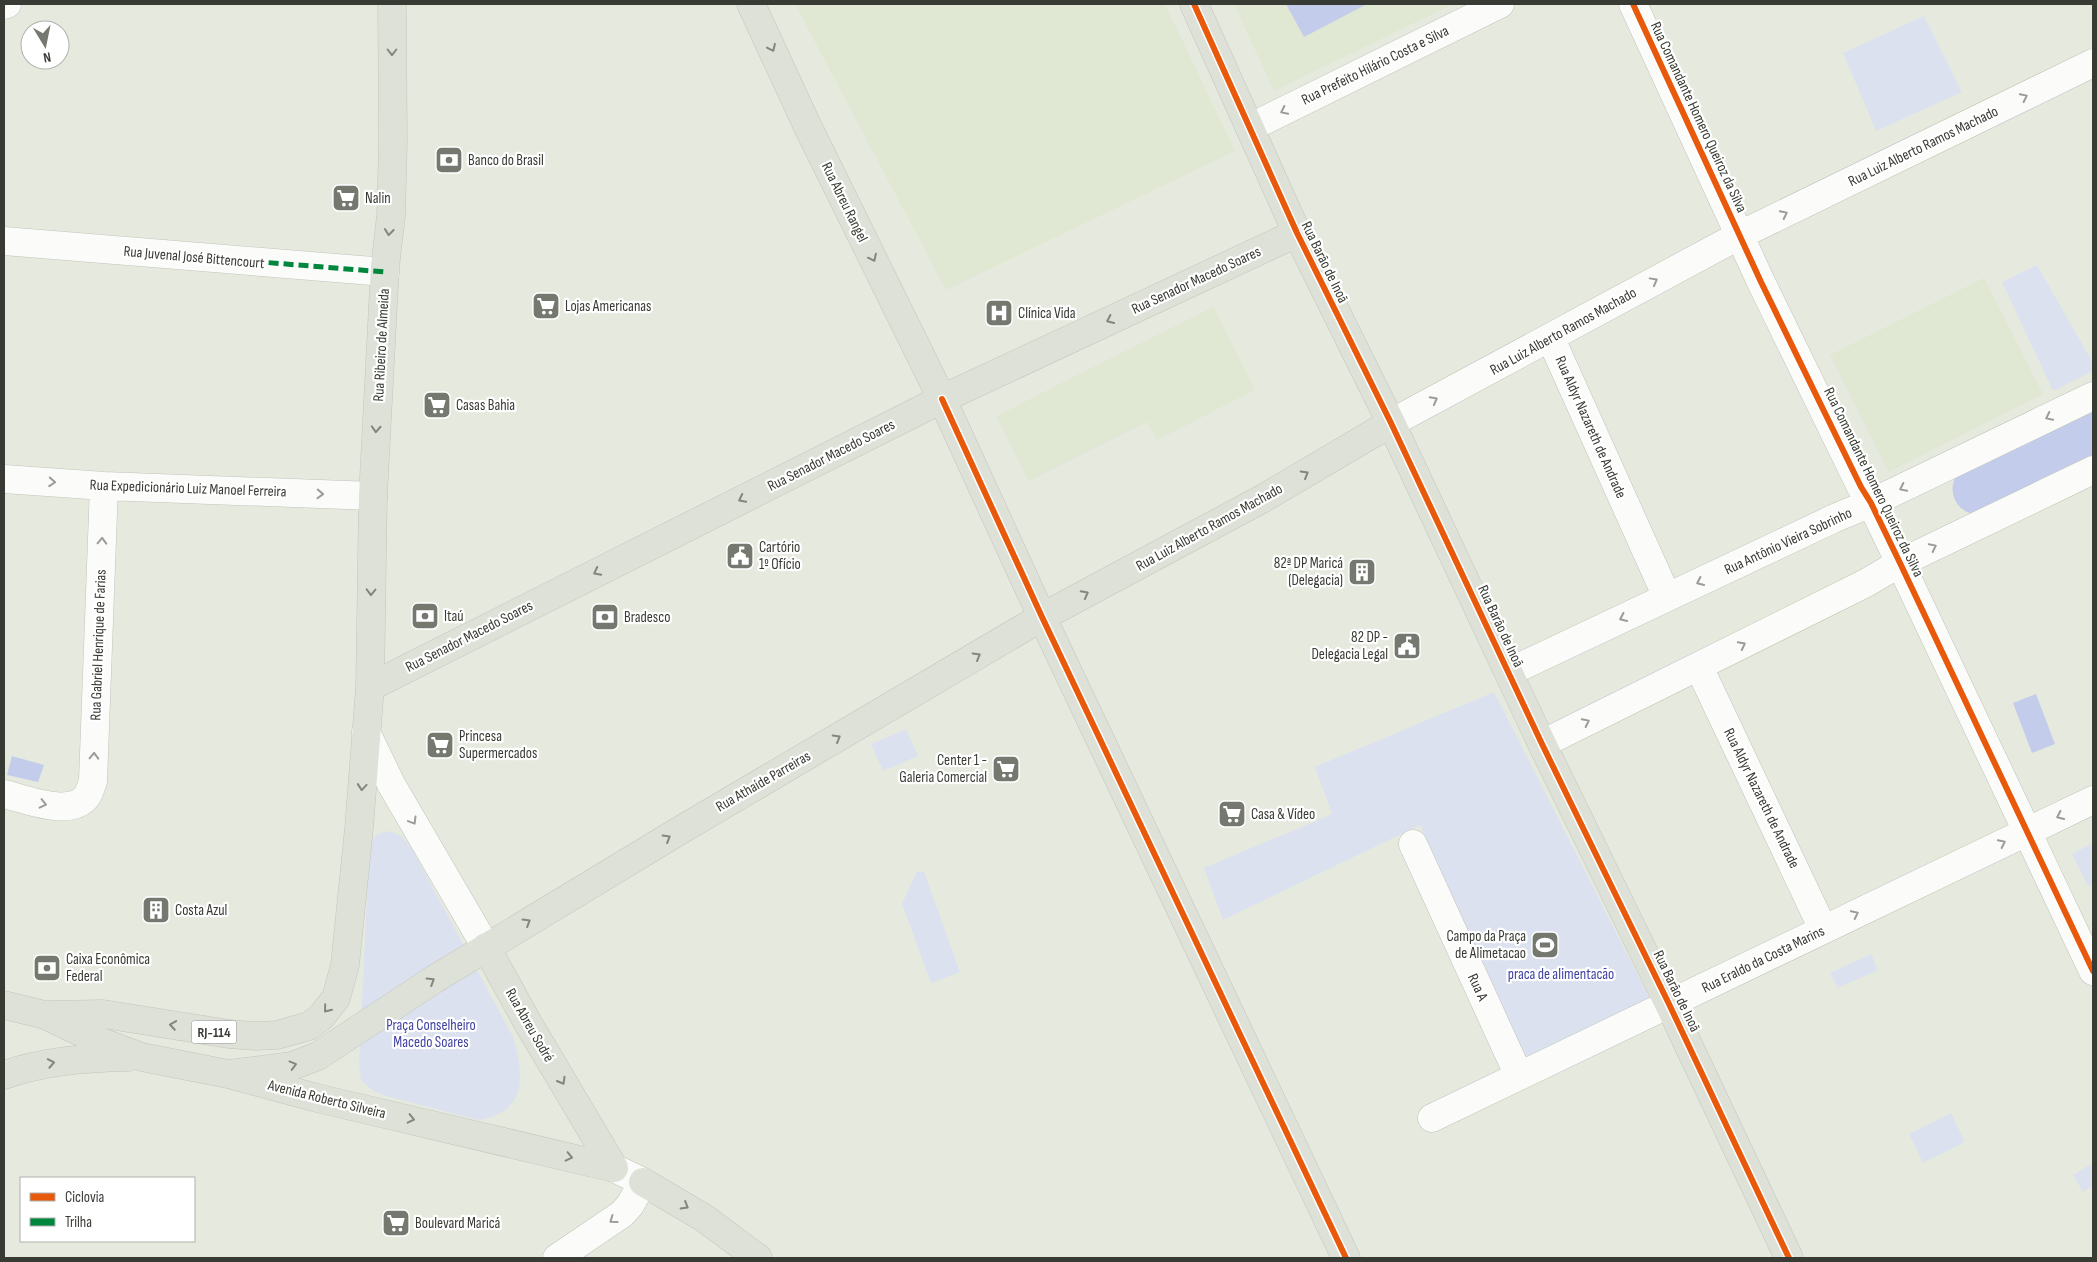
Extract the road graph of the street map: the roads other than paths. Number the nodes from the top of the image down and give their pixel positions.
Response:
1 (392, 4) edge
2 (751, 4) edge
3 (1194, 4) edge
4 (1500, 4) edge
5 (1633, 4) edge
6 (2093, 63) edge
7 (1251, 127) junction
8 (1297, 234) junction
9 (1740, 235) junction
10 (4, 241) edge
11 (385, 272) junction
12 (1551, 339) junction
13 (2093, 396) edge
14 (942, 399) junction
15 (1391, 424) junction
16 (2093, 470) edge
17 (4, 479) edge
18 (104, 486) junction
19 (373, 496) junction
20 (1871, 503) junction
21 (1900, 563) junction
22 (1668, 598) junction
23 (1042, 618) junction
24 (1699, 667) junction
25 (1509, 672) junction
26 (370, 686) junction
27 (366, 732) junction
28 (1542, 744) junction
29 (4, 794) edge
30 (2093, 800) edge
31 (2026, 832) junction
32 (1413, 844) dead end
33 (1823, 930) junction
34 (486, 947) junction
35 (2093, 971) edge
36 (1669, 1004) junction
37 (4, 1005) edge
38 (45, 1015) junction
39 (142, 1057) junction
40 (228, 1074) junction
41 (4, 1075) edge
42 (1520, 1076) junction
43 (1432, 1118) dead end
44 (614, 1168) junction
45 (642, 1182) junction
46 (556, 1258) edge
47 (758, 1258) edge
48 (1346, 1258) edge
49 (1789, 1258) edge

1 -> 11 main road, Rua Ribeiro de Almeida
2 -> 14 main road, Rua Abreu Rangel
3 - 7 main road, Rua Barão de Inoã
4 -> 7 street, Rua Prefeito Hilário Costa e Silva
5 - 9 street, Rua Comandante Homero Queiroz da Silva
9 -> 6 street, Rua Luiz Alberto Ramos Machado
7 - 8 main road, Rua Barão de Inoã
8 -> 14 main road, Rua Senador Macedo Soares
8 - 15 main road, Rua Barão de Inoã
12 -> 9 street, Rua Luiz Alberto Ramos Machado
9 - 20 street, Rua Comandante Homero Queiroz da Silva
10 - 11 street, Rua Juvenal José Bittencourt
11 -> 19 main road, Rua Ribeiro de Almeida
15 -> 12 street, Rua Luiz Alberto Ramos Machado
12 - 22 street, Rua Aldyr Nazareth de Andrade
13 -> 20 street, Rua Antônio Vieira Sobrinho
14 - 23 main road, Rua Abreu Rangel
14 -> 26 main road, Rua Senador Macedo Soares
23 -> 15 main road, Rua Luiz Alberto Ramos Machado
15 - 25 main road, Rua Barão de Inoã
21 -> 16 street
17 -> 18 street, Rua Expedicionário Luiz Manoel Ferreira
18 -> 19 street, Rua Expedicionário Luiz Manoel Ferreira
29 -> 18 street, Rua Gabriel Henrique de Farias
19 -> 26 main road, Rua Ribeiro de Almeida
20 - 21 street, Rua Comandante Homero Queiroz da Silva
20 -> 22 street, Rua Antônio Vieira Sobrinho
24 -> 21 street
21 - 31 street, Rua Comandante Homero Queiroz da Silva
22 -> 25 street, Rua Antônio Vieira Sobrinho
34 -> 23 main road, Rua Athaíde Parreiras
23 - 48 main road, Rua Abreu Rangel
28 -> 24 street
24 - 33 street, Rua Aldyr Nazareth de Andrade
25 - 28 main road, Rua Barão de Inoã
26 - 27 main road, RJ-114
27 -> 34 street, Rua Abreu Sodré
27 -> 38 main road, Avenida Roberto Silveira / RJ-114
28 - 36 main road, Rua Barão de Inoã
30 -> 31 street, Rua Eraldo da Costa Marins
33 -> 31 street, Rua Eraldo da Costa Marins
31 - 35 street, Rua Comandante Homero Queiroz da Silva
32 - 42 street, Rua A
33 - 36 street, Rua Eraldo da Costa Marins
40 -> 34 main road
34 -> 44 main road, Rua Abreu Sodré
36 - 42 street, Rua Eraldo da Costa Marins
36 - 49 main road, Rua Barão de Inoã
37 - 38 main road, Avenida Roberto Silveira / RJ-114
38 - 39 main road, Avenida Roberto Silveira / RJ-114
39 - 40 main road, Avenida Roberto Silveira / RJ-114
41 -> 39 main road
40 -> 44 main road, Avenida Roberto Silveira / RJ-114
42 - 43 street, Rua Eraldo da Costa Marins
44 - 45 street
45 -> 46 street
45 -> 47 main road

